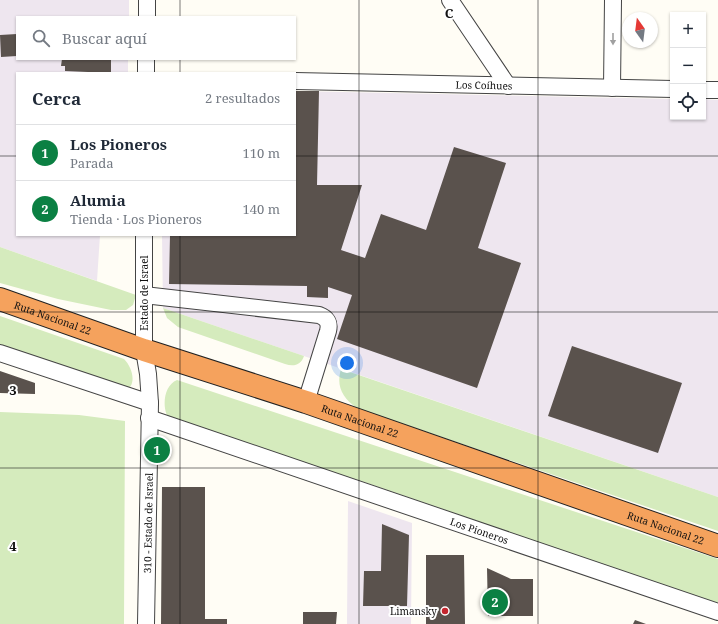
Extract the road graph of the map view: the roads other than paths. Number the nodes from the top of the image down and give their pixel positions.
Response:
1 (147, 0) edge
2 (450, 0) edge
3 (613, 0) edge
4 (147, 16) edge
5 (146, 60) edge
6 (146, 72) edge
7 (296, 81) edge
8 (508, 86) junction
9 (612, 88) junction
10 (670, 89) edge
11 (706, 90) edge
12 (718, 90) edge
13 (144, 236) edge
14 (144, 295) junction
15 (0, 300) edge
16 (144, 350) junction
17 (0, 353) edge
18 (306, 402) junction
19 (150, 411) junction
20 (718, 546) edge
21 (718, 612) edge
22 (146, 624) edge

1 - 4 street
2 - 8 street
3 -> 9 street
5 - 6 street
7 - 8 street, Los Coíhues
8 - 9 street, Los Coíhues
9 - 10 street, Los Coíhues
11 - 12 street
13 - 14 street, Estado de Israel
14 - 16 street, Estado de Israel
14 - 18 street
15 - 16 highway, Ruta Nacional 22
16 - 18 highway, Ruta Nacional 22
16 - 19 street, 310 - Estado de Israel
17 - 19 street, Los Pioneros
18 - 20 highway, Ruta Nacional 22
19 - 21 street, Los Pioneros
19 - 22 street, 310 - Estado de Israel

